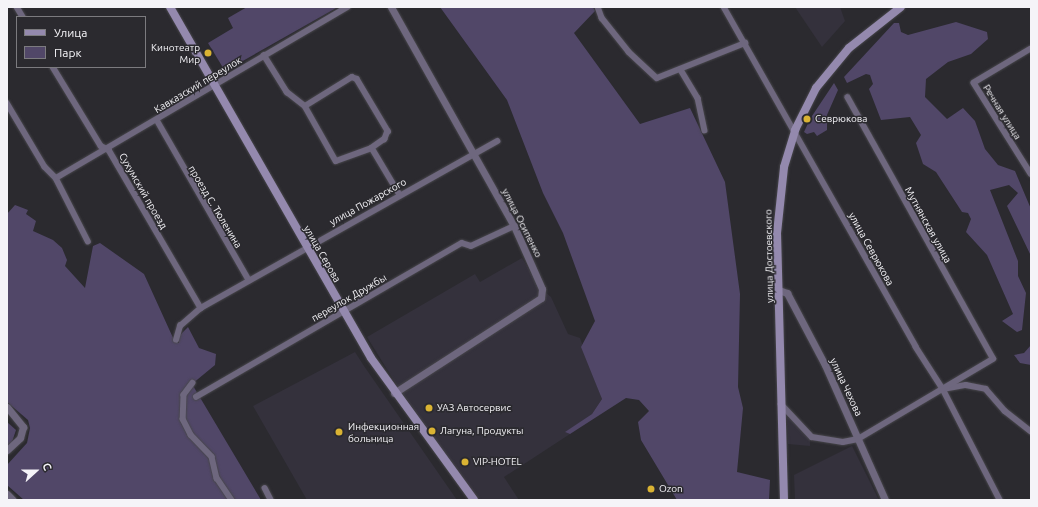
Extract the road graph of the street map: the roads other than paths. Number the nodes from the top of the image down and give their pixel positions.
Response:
1 (17, 7) edge
2 (170, 7) edge
3 (348, 7) edge
4 (391, 7) edge
5 (598, 7) edge
6 (724, 7) edge
7 (901, 7) edge
8 (22, 16) edge
9 (745, 43) junction
10 (1031, 49) edge
11 (264, 55) junction
12 (54, 68) edge
13 (681, 70) junction
14 (214, 85) junction
15 (848, 98) dead end
16 (7, 103) edge
17 (305, 106) junction
18 (157, 120) junction
19 (705, 130) dead end
20 (795, 130) junction
21 (497, 140) dead end
22 (372, 148) junction
23 (109, 150) junction
24 (475, 154) junction
25 (1031, 174) edge
26 (56, 178) junction
27 (400, 195) junction
28 (514, 226) junction
29 (88, 241) dead end
30 (306, 246) junction
31 (249, 280) junction
32 (779, 290) junction
33 (201, 308) junction
34 (344, 311) junction
35 (176, 340) dead end
36 (193, 383) dead end
37 (943, 389) junction
38 (394, 394) junction
39 (196, 397) dead end
40 (781, 404) junction
41 (7, 407) edge
42 (1031, 431) edge
43 (858, 439) junction
44 (7, 450) edge
45 (265, 488) dead end
46 (7, 494) edge
47 (13, 500) edge
48 (232, 500) edge
49 (271, 500) edge
50 (474, 500) edge
51 (784, 500) edge
52 (885, 500) edge
53 (1000, 500) edge

1 - 8 street
2 - 14 main road, улица Серова
3 - 11 street, Кавказский переулок
4 - 24 street, улица Осипенко
5 - 13 street
6 - 9 street, улица Севрюкова
7 - 20 main road, улица Достоевского
9 - 13 street
9 - 20 street, улица Севрюкова
10 - 25 street, Речная улица
11 - 14 street, Кавказский переулок
11 - 17 street
12 - 23 street, Сухумский проезд
13 - 19 street
14 - 18 street, Кавказский переулок
14 - 30 main road, улица Серова
15 - 37 street, Мутнянская улица
16 - 26 street
17 - 22 street
17 - 22 street
18 - 23 street, Кавказский переулок
18 - 31 street, проезд С. Тюленина
20 - 32 main road, улица Достоевского
20 - 37 street, улица Севрюкова
21 - 24 street, улица Пожарского
22 - 27 street
23 - 26 street, Кавказский переулок
23 - 33 street, Сухумский проезд
24 - 27 street, улица Пожарского
24 - 28 street, улица Осипенко
26 - 29 street
27 - 30 street, улица Пожарского
28 - 34 street, переулок Дружбы
28 - 38 street, улица Осипенко
30 - 31 street, улица Пожарского
30 - 34 main road, улица Серова
31 - 33 street, улица Пожарского
32 - 40 main road, улица Достоевского
32 - 43 street, улица Чехова
33 - 35 street, улица Пожарского
34 - 38 main road, улица Серова
34 - 39 street, переулок Дружбы
36 - 48 street
37 - 42 street
37 - 43 street
37 - 53 street, улица Севрюкова
38 - 50 main road, улица Серова
40 - 43 street
40 - 51 main road, улица Достоевского
41 - 44 street
43 - 52 street, улица Чехова
45 - 49 street
46 - 47 street

